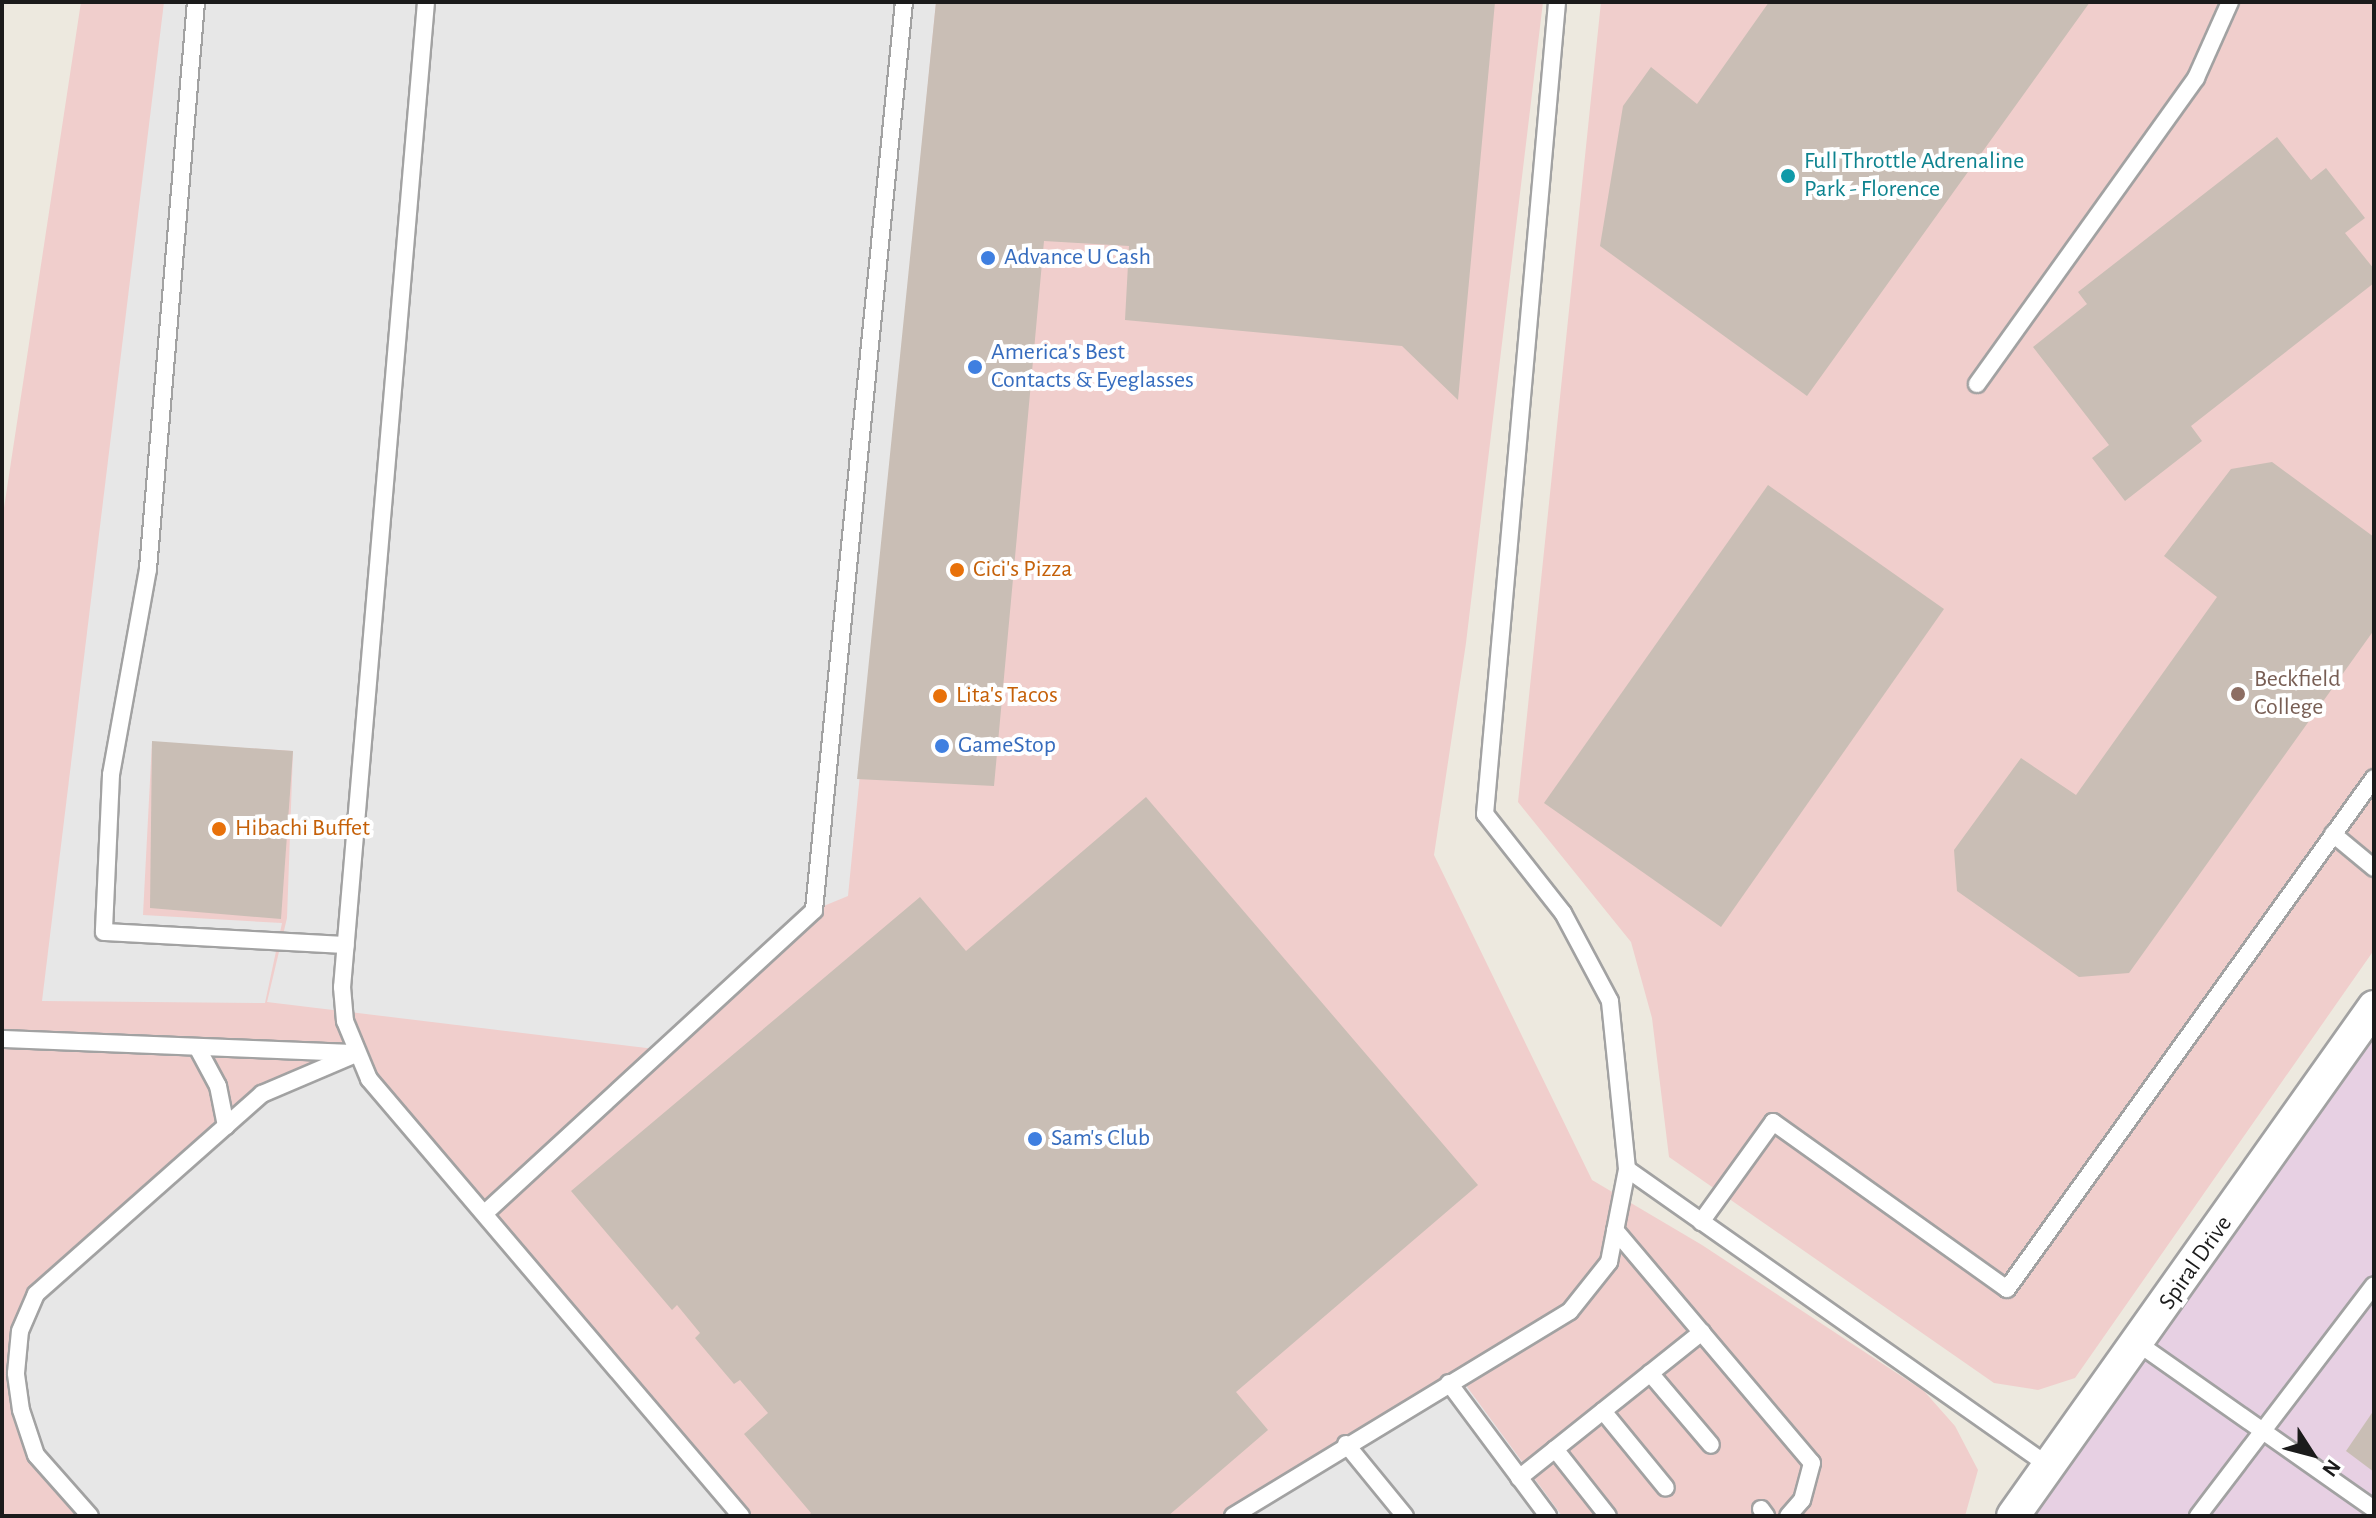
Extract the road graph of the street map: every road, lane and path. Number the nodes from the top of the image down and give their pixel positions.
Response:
1 (196, 2) edge
2 (426, 2) edge
3 (904, 2) edge
4 (1557, 2) edge
5 (2230, 2) edge
6 (1977, 384) dead end
7 (2374, 778) edge
8 (2333, 834) junction
9 (2374, 868) edge
10 (346, 945) junction
11 (2374, 1007) edge
12 (2, 1039) edge
13 (197, 1047) junction
14 (356, 1054) junction
15 (226, 1126) junction
16 (1627, 1169) junction
17 (485, 1213) junction
18 (1701, 1222) junction
19 (1615, 1230) junction
20 (2374, 1285) edge
21 (1702, 1332) junction
22 (2139, 1344) junction
23 (1650, 1373) junction
24 (1449, 1383) junction
25 (1603, 1411) junction
26 (2266, 1432) junction
27 (1346, 1444) junction
28 (1711, 1445) dead end
29 (1555, 1449) junction
30 (2049, 1466) junction
31 (1519, 1478) junction
32 (1666, 1488) dead end
33 (2374, 1509) edge
34 (90, 1516) edge
35 (741, 1516) edge
36 (1233, 1516) edge
37 (1405, 1516) edge
38 (1548, 1516) edge
39 (1608, 1516) edge
40 (1788, 1516) edge
41 (2013, 1516) edge
42 (2198, 1516) edge

1 - 10 lane
2 - 10 lane
3 - 17 lane
4 - 16 lane
5 - 6 lane
7 - 8 lane
8 - 9 lane
8 - 18 lane
10 - 14 lane
11 - 22 street, Spiral Drive
12 - 13 lane
13 - 14 lane
13 - 15 lane
14 - 15 lane
14 - 17 lane
15 - 34 lane
16 - 18 lane
16 - 19 lane
17 - 35 lane
18 - 30 lane
19 - 21 lane
19 - 24 lane
20 - 26 lane
21 - 23 lane
21 - 40 lane
22 - 26 lane
22 - 30 street, Spiral Drive
23 - 25 lane
23 - 28 lane
24 - 27 lane
24 - 31 lane
25 - 29 lane
25 - 32 lane
26 - 33 lane
26 - 42 lane
27 - 36 lane
27 - 37 lane
29 - 31 lane
29 - 39 lane
30 - 41 street, Spiral Drive
31 - 38 lane

